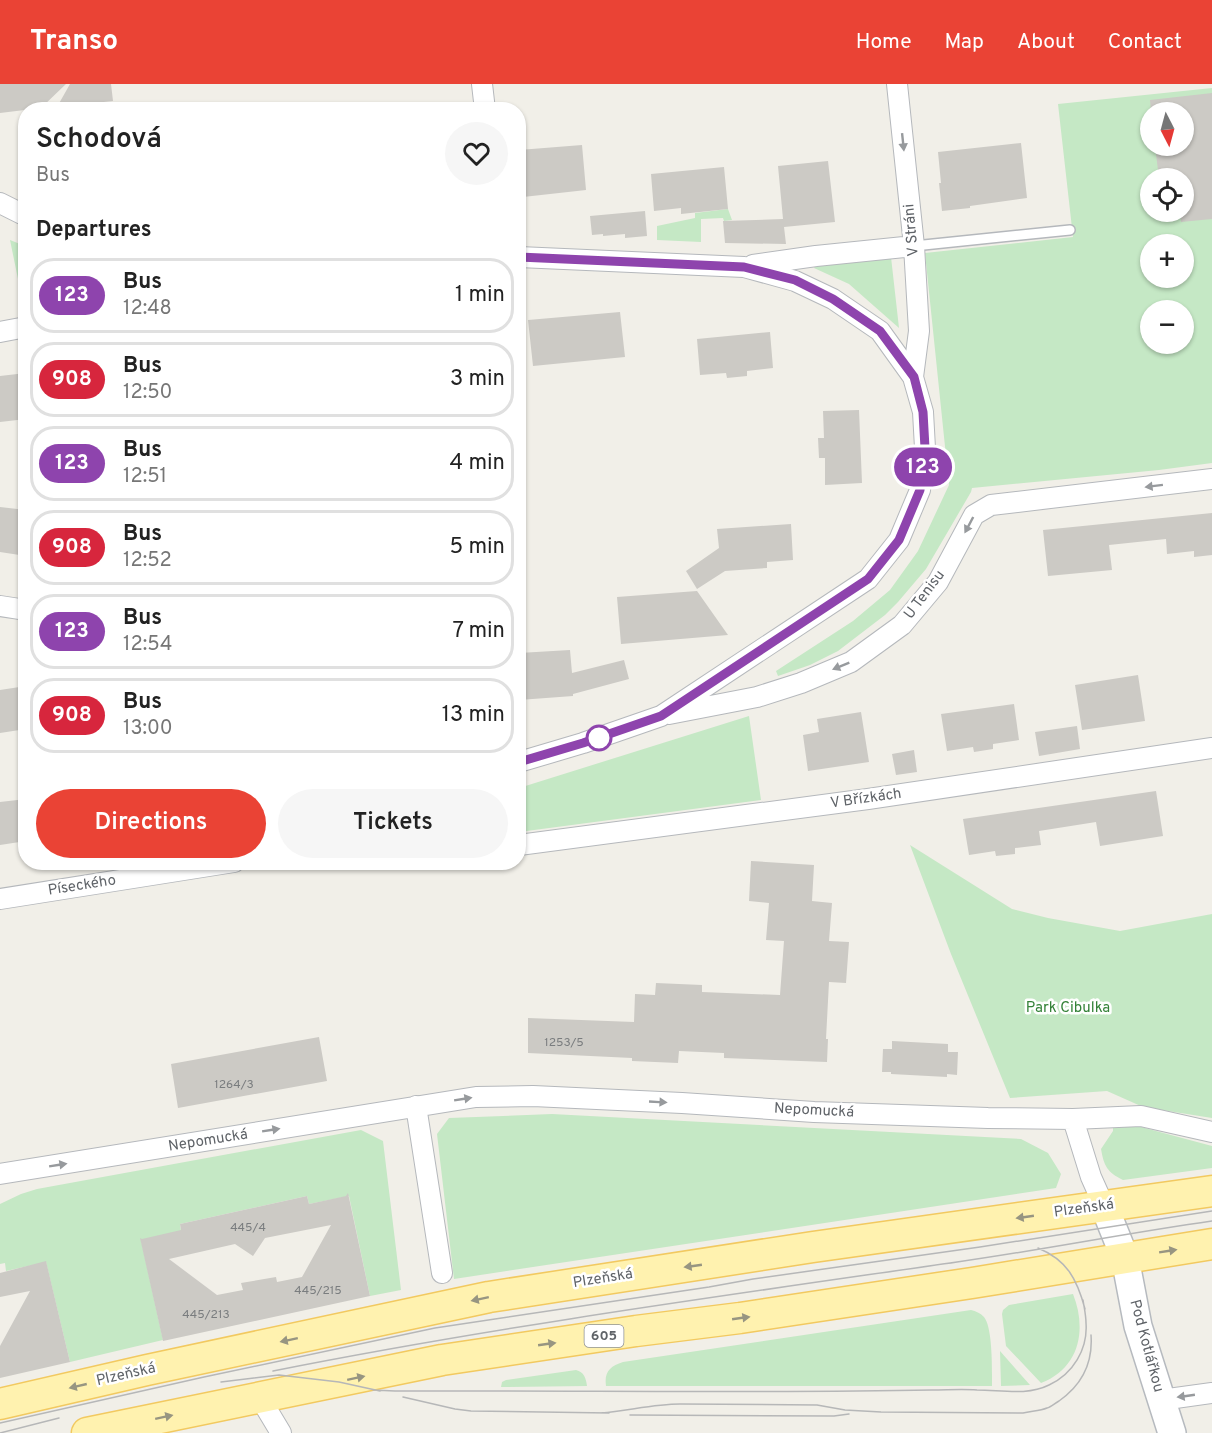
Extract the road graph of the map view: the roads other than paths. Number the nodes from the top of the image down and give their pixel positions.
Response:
1 (482, 84) edge
2 (897, 84) edge
3 (484, 102) edge
4 (0, 203) edge
5 (18, 212) edge
6 (1070, 230) dead end
7 (914, 246) junction
8 (526, 257) edge
9 (744, 267) junction
10 (18, 329) edge
11 (0, 332) edge
12 (914, 377) junction
13 (1212, 479) edge
14 (0, 606) edge
15 (18, 609) edge
16 (661, 716) junction
17 (1212, 748) edge
18 (526, 760) edge
19 (526, 844) edge
20 (183, 870) edge
21 (0, 899) edge
22 (416, 1106) junction
23 (1073, 1119) junction
24 (1212, 1131) edge
25 (0, 1174) edge
26 (1212, 1191) edge
27 (1104, 1206) junction
28 (1212, 1244) edge
29 (1125, 1258) junction
30 (442, 1273) dead end
31 (1212, 1393) edge
32 (260, 1398) junction
33 (1161, 1400) junction
34 (0, 1404) edge
35 (87, 1433) edge
36 (281, 1433) edge
37 (1172, 1433) edge

1 - 3 street
2 -> 7 street, V Stráni
4 - 5 street
6 - 7 lane
7 - 9 street
7 - 12 street, V Stráni
8 - 9 street
9 - 12 street
10 - 11 street
12 - 16 street
13 -> 16 street, U Tenisu
14 - 15 street
16 - 18 street
17 - 19 street, V Břízkách
20 - 21 street, Píseckého
22 -> 23 street, Nepomucká
25 -> 22 street, Nepomucká
22 - 30 street
23 - 24 street, Nepomucká
23 - 27 street
26 - 27 main road, Plzeňská
27 - 29 street, Pod Kotlářkou
27 -> 34 main road, Plzeňská
29 -> 28 main road, 605
32 -> 29 main road, 605
29 - 33 street, Pod Kotlářkou
31 -> 33 street
35 -> 32 main road, 605
32 - 36 street
33 - 37 street, Pod Kotlářkou

